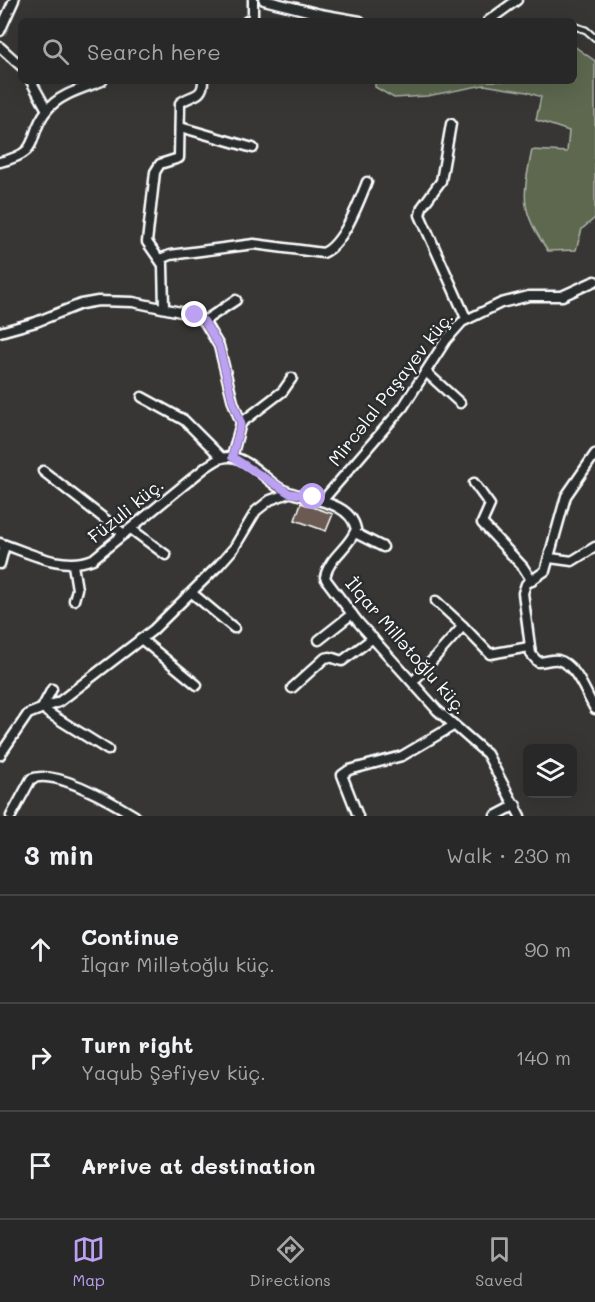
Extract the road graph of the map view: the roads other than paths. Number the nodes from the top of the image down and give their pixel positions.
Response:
1 (14, 0) edge
2 (253, 0) edge
3 (264, 0) edge
4 (517, 0) edge
5 (251, 18) edge
6 (338, 18) edge
7 (492, 18) edge
8 (577, 27) edge
9 (0, 31) edge
10 (595, 38) edge
11 (0, 47) edge
12 (18, 63) edge
13 (33, 84) edge
14 (95, 84) edge
15 (203, 84) edge
16 (48, 110) junction
17 (451, 124) dead end
18 (180, 127) junction
19 (253, 148) dead end
20 (0, 162) edge
21 (367, 182) dead end
22 (160, 259) junction
23 (595, 282) edge
24 (236, 300) dead end
25 (164, 308) junction
26 (466, 318) junction
27 (204, 321) junction
28 (0, 332) edge
29 (426, 372) junction
30 (291, 378) dead end
31 (142, 397) dead end
32 (460, 403) dead end
33 (241, 423) junction
34 (595, 454) edge
35 (227, 457) junction
36 (43, 471) dead end
37 (474, 483) dead end
38 (289, 493) junction
39 (323, 500) junction
40 (128, 531) junction
41 (355, 533) junction
42 (2, 544) edge
43 (383, 547) dead end
44 (595, 547) edge
45 (166, 555) dead end
46 (550, 558) junction
47 (0, 564) edge
48 (73, 565) junction
49 (532, 580) junction
50 (192, 593) junction
51 (74, 600) dead end
52 (436, 601) dead end
53 (352, 614) junction
54 (463, 626) junction
55 (234, 628) dead end
56 (373, 638) junction
57 (141, 639) junction
58 (319, 640) dead end
59 (530, 647) junction
60 (412, 682) junction
61 (197, 685) dead end
62 (292, 688) dead end
63 (52, 689) dead end
64 (43, 706) junction
65 (595, 709) edge
66 (453, 726) junction
67 (108, 750) dead end
68 (0, 754) edge
69 (516, 805) junction
70 (11, 816) edge
71 (135, 816) edge
72 (358, 816) edge
73 (495, 816) edge
74 (520, 816) edge

1 - 9 street
2 - 5 street
3 - 6 street
4 - 7 street
8 - 10 lane
11 - 12 street
13 - 16 street
14 - 16 street
15 - 18 street
16 - 20 street
17 - 26 street
18 - 19 street
18 - 22 street
21 - 22 street
22 - 25 street
23 - 26 street, Mircəlal Paşayev küç.
24 - 27 street
25 - 27 street
25 - 28 street
26 - 29 street, Mircəlal Paşayev küç.
27 - 33 street
29 - 32 street
29 - 39 street, Mircəlal Paşayev küç.
30 - 33 street
31 - 35 street
33 - 35 street
34 - 46 street
35 - 38 street
35 - 40 street, Füzuli küç.
36 - 40 street
37 - 49 street
38 - 39 street
38 - 50 street
39 - 41 street
40 - 45 street
40 - 48 street, Füzuli küç.
41 - 43 street
41 - 53 street, İlqar Millətoğlu küç.
42 - 47 street
42 - 48 street
44 - 46 street
46 - 49 street
48 - 51 street
49 - 59 street
50 - 55 street
50 - 57 street
52 - 54 street
53 - 56 street, İlqar Millətoğlu küç.
53 - 58 street
54 - 59 street
54 - 60 street
56 - 60 street, İlqar Millətoğlu küç.
56 - 62 street
57 - 61 street
57 - 64 street
59 - 65 street
60 - 66 street, İlqar Millətoğlu küç.
63 - 64 street
64 - 67 street
64 - 68 street
66 - 69 street, İlqar Millətoğlu küç.
66 - 72 street
69 - 73 street
69 - 74 street, İlqar Millətoğlu küç.
70 - 71 street

